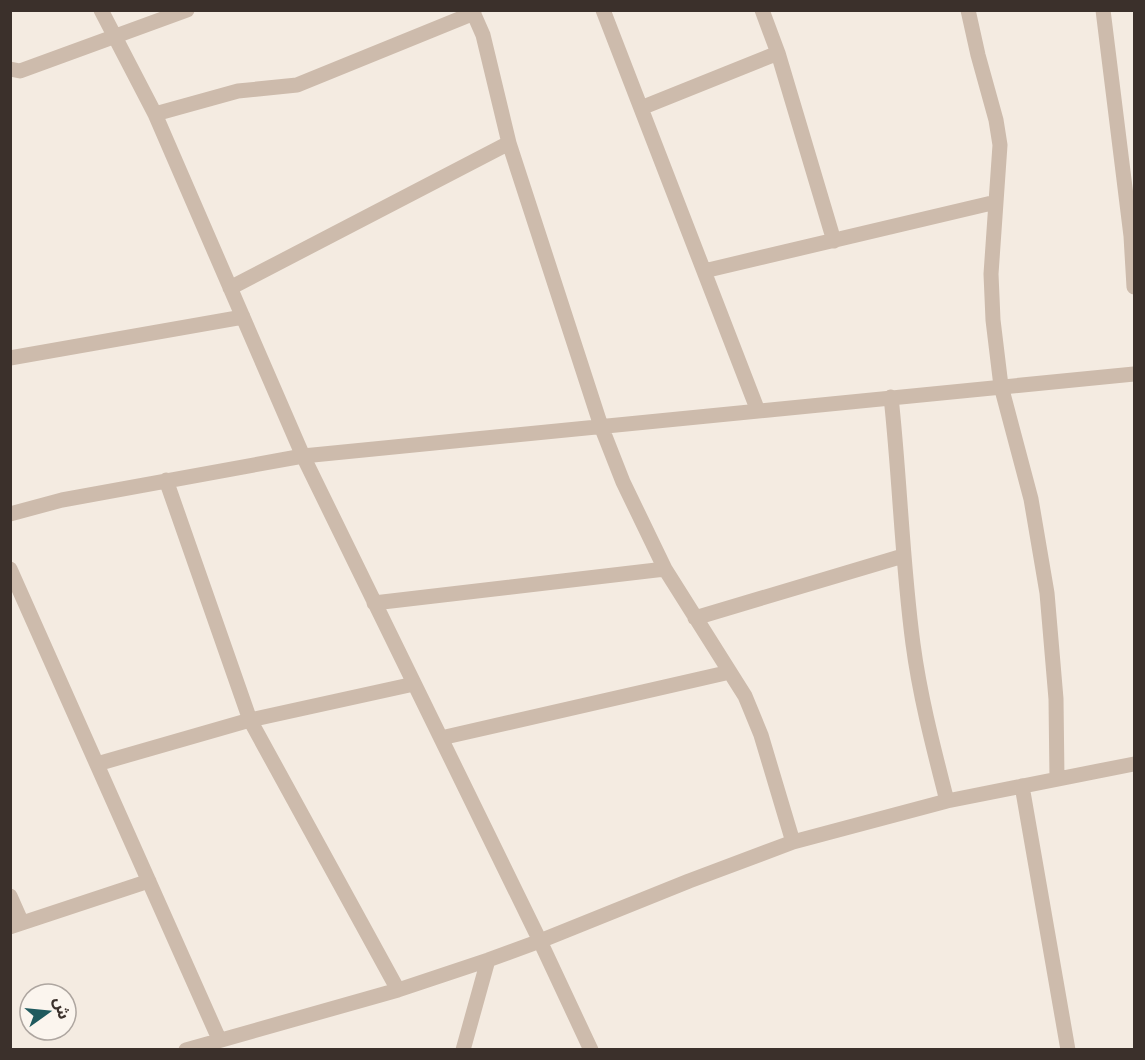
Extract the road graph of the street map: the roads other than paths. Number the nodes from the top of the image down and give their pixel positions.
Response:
1 (101, 10) edge
2 (187, 10) edge
3 (603, 10) edge
4 (762, 10) edge
5 (968, 10) edge
6 (1103, 10) edge
7 (473, 12) edge
8 (115, 37) junction
9 (778, 53) junction
10 (10, 69) edge
11 (641, 108) junction
12 (155, 114) junction
13 (509, 143) junction
14 (996, 202) junction
15 (834, 241) junction
16 (704, 271) junction
17 (1134, 287) edge
18 (230, 288) junction
19 (243, 317) junction
20 (10, 358) edge
21 (1134, 374) edge
22 (1000, 386) junction
23 (891, 397) junction
24 (758, 411) junction
25 (601, 426) junction
26 (303, 456) junction
27 (166, 480) junction
28 (10, 514) edge
29 (903, 556) junction
30 (10, 569) edge
31 (665, 569) junction
32 (374, 603) junction
33 (695, 618) junction
34 (730, 672) junction
35 (414, 684) junction
36 (250, 720) junction
37 (441, 738) junction
38 (97, 764) junction
39 (1134, 764) edge
40 (1056, 779) junction
41 (1022, 786) junction
42 (947, 801) junction
43 (793, 843) junction
44 (149, 881) junction
45 (10, 896) edge
46 (16, 925) edge
47 (540, 941) junction
48 (488, 960) junction
49 (398, 990) junction
50 (219, 1040) junction
51 (186, 1050) edge
52 (463, 1050) edge
53 (591, 1050) edge
54 (1068, 1050) edge

1 - 8 street
2 - 8 street
3 - 11 street
4 - 9 street
5 - 14 street
6 - 17 street
7 - 12 street
7 - 13 street
8 - 10 street
8 - 12 street
9 - 11 street
9 - 15 street
11 - 16 street
12 - 18 street
13 - 18 street
13 - 25 street
14 - 15 street
14 - 22 street
15 - 16 street
16 - 24 street
18 - 19 street
19 - 20 street
19 - 26 street
21 - 22 street
22 - 23 street
22 - 40 street
23 - 24 street
23 - 29 street
24 - 25 street
25 - 26 street
25 - 31 street
26 - 27 street
26 - 32 street
27 - 28 street
27 - 36 street
29 - 33 street
29 - 42 street
30 - 38 street
31 - 32 street
31 - 33 street
32 - 35 street
33 - 34 street
34 - 37 street
34 - 43 street
35 - 36 street
35 - 37 street
36 - 38 street
36 - 49 street
37 - 47 street
38 - 44 street
39 - 40 street
40 - 41 street
41 - 42 street
41 - 54 street
42 - 43 street
43 - 47 street
44 - 46 street
44 - 50 street
45 - 46 street
47 - 48 street
47 - 53 street
48 - 49 street
48 - 52 street
49 - 50 street
50 - 51 street

